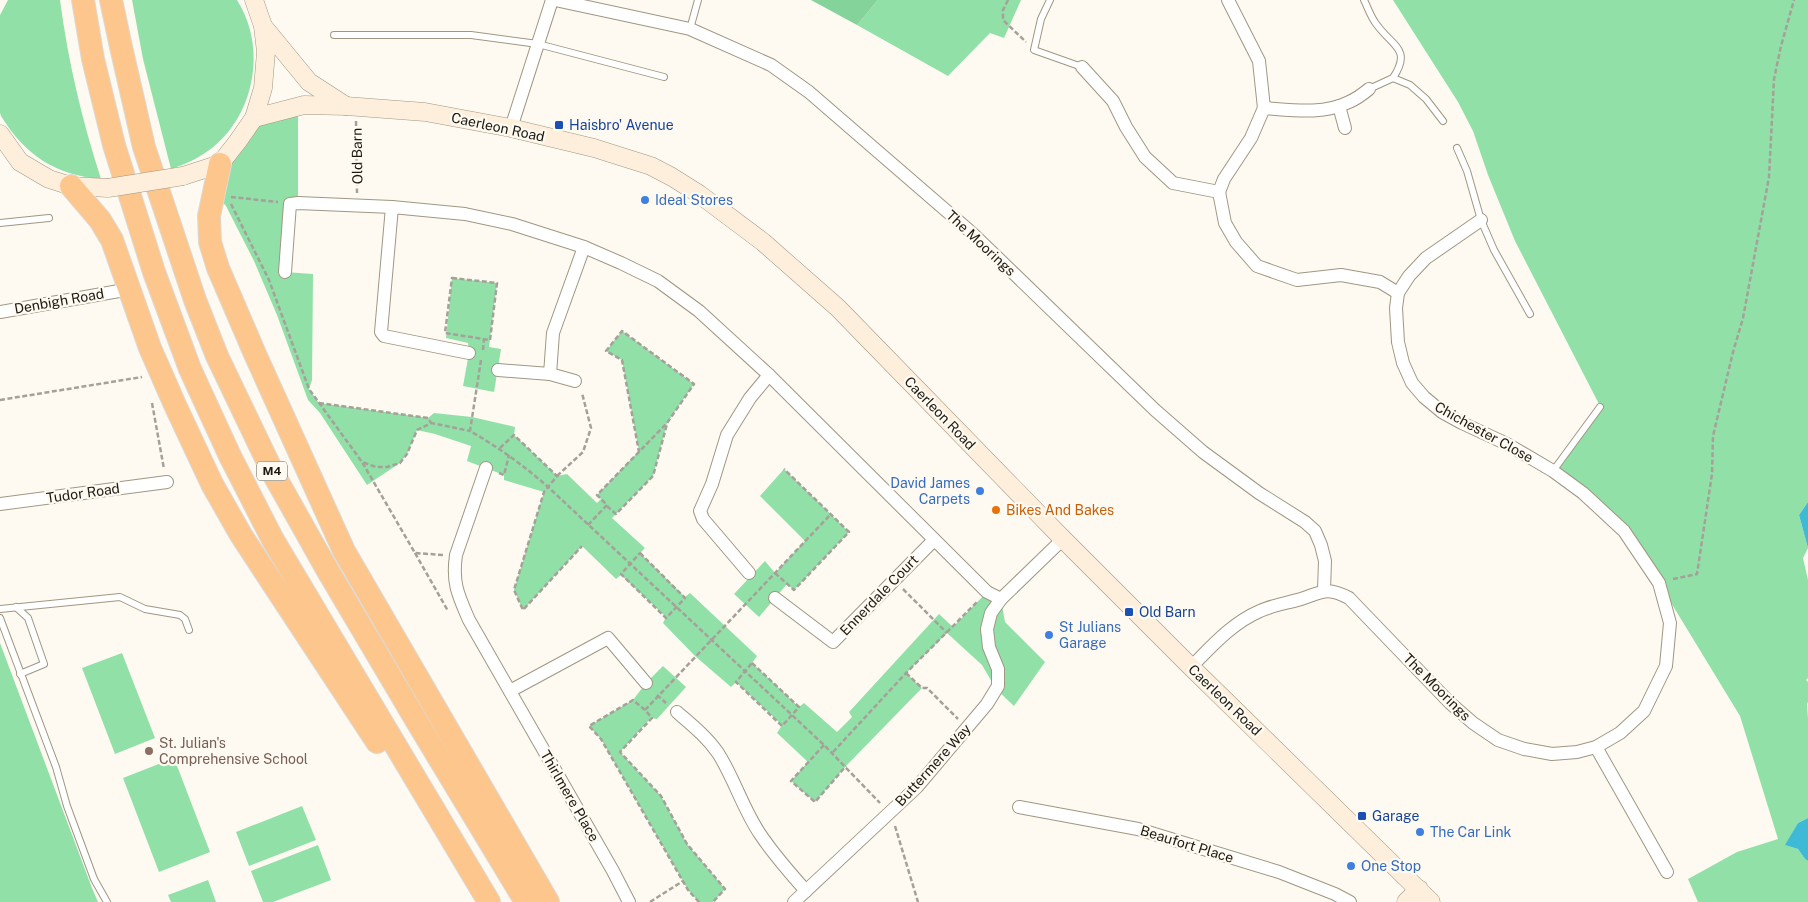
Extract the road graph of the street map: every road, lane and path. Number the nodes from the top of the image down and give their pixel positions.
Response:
1 (83, 0) edge
2 (112, 0) edge
3 (254, 0) edge
4 (553, 0) edge
5 (698, 0) edge
6 (1008, 0) edge
7 (1050, 0) edge
8 (1228, 0) edge
9 (1364, 0) edge
10 (1794, 0) edge
11 (263, 26) junction
12 (690, 29) junction
13 (334, 35) dead end
14 (538, 44) junction
15 (1034, 50) junction
16 (1082, 67) joint
17 (664, 77) dead end
18 (1393, 78) junction
19 (1369, 89) joint
20 (1339, 106) junction
21 (351, 107) junction
22 (1264, 108) junction
23 (254, 118) junction
24 (1443, 121) dead end
25 (511, 128) junction
26 (1345, 128) dead end
27 (0, 134) edge
28 (1457, 148) dead end
29 (0, 158) edge
30 (20, 162) junction
31 (220, 164) junction
32 (71, 186) junction
33 (1219, 192) junction
34 (290, 204) junction
35 (358, 205) junction
36 (392, 207) junction
37 (49, 218) dead end
38 (1481, 220) junction
39 (0, 223) edge
40 (584, 247) junction
41 (285, 272) dead end
42 (119, 290) dead end
43 (1398, 293) junction
44 (0, 312) edge
45 (1530, 314) dead end
46 (484, 339) junction
47 (469, 353) dead end
48 (498, 370) dead end
49 (550, 374) junction
50 (769, 375) junction
51 (148, 376) dead end
52 (575, 380) joint
53 (151, 395) dead end
54 (0, 400) edge
55 (318, 403) junction
56 (1600, 406) dead end
57 (431, 423) junction
58 (667, 423) junction
59 (470, 431) junction
60 (500, 448) junction
61 (639, 452) junction
62 (362, 462) junction
63 (486, 468) dead end
64 (784, 469) dead end
65 (1553, 471) junction
66 (557, 476) junction
67 (167, 482) joint
68 (547, 486) junction
69 (0, 504) edge
70 (606, 505) junction
71 (831, 514) junction
72 (588, 525) junction
73 (1624, 531) joint
74 (1063, 539) junction
75 (934, 540) junction
76 (582, 546) dead end
77 (415, 553) junction
78 (456, 555) junction
79 (630, 564) junction
80 (749, 573) joint
81 (775, 573) junction
82 (1659, 583) junction
83 (890, 584) junction
84 (763, 586) junction
85 (1324, 590) junction
86 (987, 592) junction
87 (775, 598) joint
88 (1001, 599) junction
89 (16, 607) junction
90 (677, 607) junction
91 (0, 609) edge
92 (448, 611) dead end
93 (0, 618) edge
94 (188, 630) dead end
95 (947, 633) junction
96 (711, 639) junction
97 (1191, 667) junction
98 (745, 671) junction
99 (906, 673) junction
100 (20, 674) junction
101 (646, 683) joint
102 (510, 691) junction
103 (658, 696) junction
104 (645, 710) junction
105 (677, 712) joint
106 (792, 715) junction
107 (966, 729) junction
108 (824, 745) junction
109 (1596, 747) junction
110 (832, 752) junction
111 (846, 766) junction
112 (1019, 807) dead end
113 (891, 813) junction
114 (1667, 872) dead end
115 (683, 881) junction
116 (1419, 889) junction
117 (806, 891) junction
118 (107, 902) edge
119 (481, 902) edge
120 (489, 902) edge
121 (526, 902) edge
122 (548, 902) edge
123 (628, 902) edge
124 (650, 902) edge
125 (698, 902) edge
126 (713, 902) edge
127 (794, 902) edge
128 (918, 902) edge
129 (1350, 902) edge
130 (1406, 902) edge
131 (1432, 902) edge

1 - 120 highway, M4
2 - 121 highway, M4
3 - 11 main road
4 - 12 street, The Moorings
4 - 14 street
5 - 12 lane
6 - 15 path
7 - 15 lane
8 - 22 street
9 - 18 lane
10 - 82 path
11 - 21 main road, Caerleon Road
11 - 23 main road
12 - 85 street, The Moorings
13 - 14 lane
14 - 17 lane
14 - 25 street
15 - 16 lane
16 - 33 street
18 - 19 lane
18 - 24 lane
19 - 20 street
20 - 22 street
20 - 26 street
21 - 23 main road, Caerleon Road
21 - 25 main road, Caerleon Road
21 - 35 path, Old Barn
22 - 33 street
23 - 31 main road
25 - 74 main road, Caerleon Road
27 - 30 main road
28 - 38 lane
29 - 30 main road
30 - 32 main road
31 - 32 main road, bridge
31 - 122 highway
32 - 119 highway
33 - 43 street
34 - 35 street
34 - 41 street
34 - 55 path
35 - 36 street
36 - 40 street
36 - 47 street
37 - 39 lane
38 - 43 street
38 - 45 lane
40 - 49 street
40 - 50 street
42 - 44 street, Denbigh Road
43 - 65 street, Chichester Close
46 - 46 path
46 - 59 path
48 - 49 street
49 - 52 street
50 - 75 street
50 - 80 street
51 - 54 path
52 - 66 path
53 - 67 path
55 - 57 path
55 - 62 path
56 - 65 lane
57 - 59 path
57 - 62 path
58 - 61 path
58 - 61 path
58 - 70 path
59 - 60 path
60 - 66 path
60 - 68 path
61 - 70 path
62 - 77 path
63 - 78 street, Thirlmere Place
64 - 71 path
65 - 73 street, Chichester Close
66 - 68 path
67 - 69 street, Tudor Road
68 - 72 path
68 - 76 path
70 - 72 path
71 - 81 path
71 - 81 path
72 - 79 path
73 - 82 street, The Moorings
74 - 88 street
74 - 97 main road, Caerleon Road
75 - 83 street, Ennerdale Court
75 - 86 street
77 - 78 path
77 - 92 path
78 - 102 street, Thirlmere Place
79 - 90 path
79 - 90 path
79 - 90 path
80 - 84 path
81 - 84 path
82 - 109 street, The Moorings
83 - 87 street, Ennerdale Court
83 - 95 path
84 - 87 path
84 - 96 path
85 - 97 street
85 - 109 street, The Moorings
86 - 88 street
86 - 95 path
88 - 107 street, Buttermere Way
89 - 91 lane
89 - 94 lane
89 - 100 lane
90 - 96 path
93 - 100 lane
95 - 99 path
96 - 98 path
96 - 103 path
97 - 116 main road, Caerleon Road
98 - 106 path
98 - 106 path
98 - 106 path
99 - 107 path
99 - 110 path
100 - 118 lane
101 - 102 street
101 - 103 path
102 - 123 street, Thirlmere Place
103 - 104 path
103 - 105 path
104 - 115 path
104 - 126 path
105 - 117 street
106 - 108 path
107 - 113 street, Buttermere Way
108 - 110 path
108 - 111 path
109 - 114 street
110 - 111 path
111 - 113 path
112 - 129 street, Beaufort Place
113 - 117 street, Buttermere Way
113 - 128 path
115 - 124 path
115 - 125 path
116 - 130 main road
116 - 131 main road, Caerleon Road
117 - 127 street, Buttermere Way

